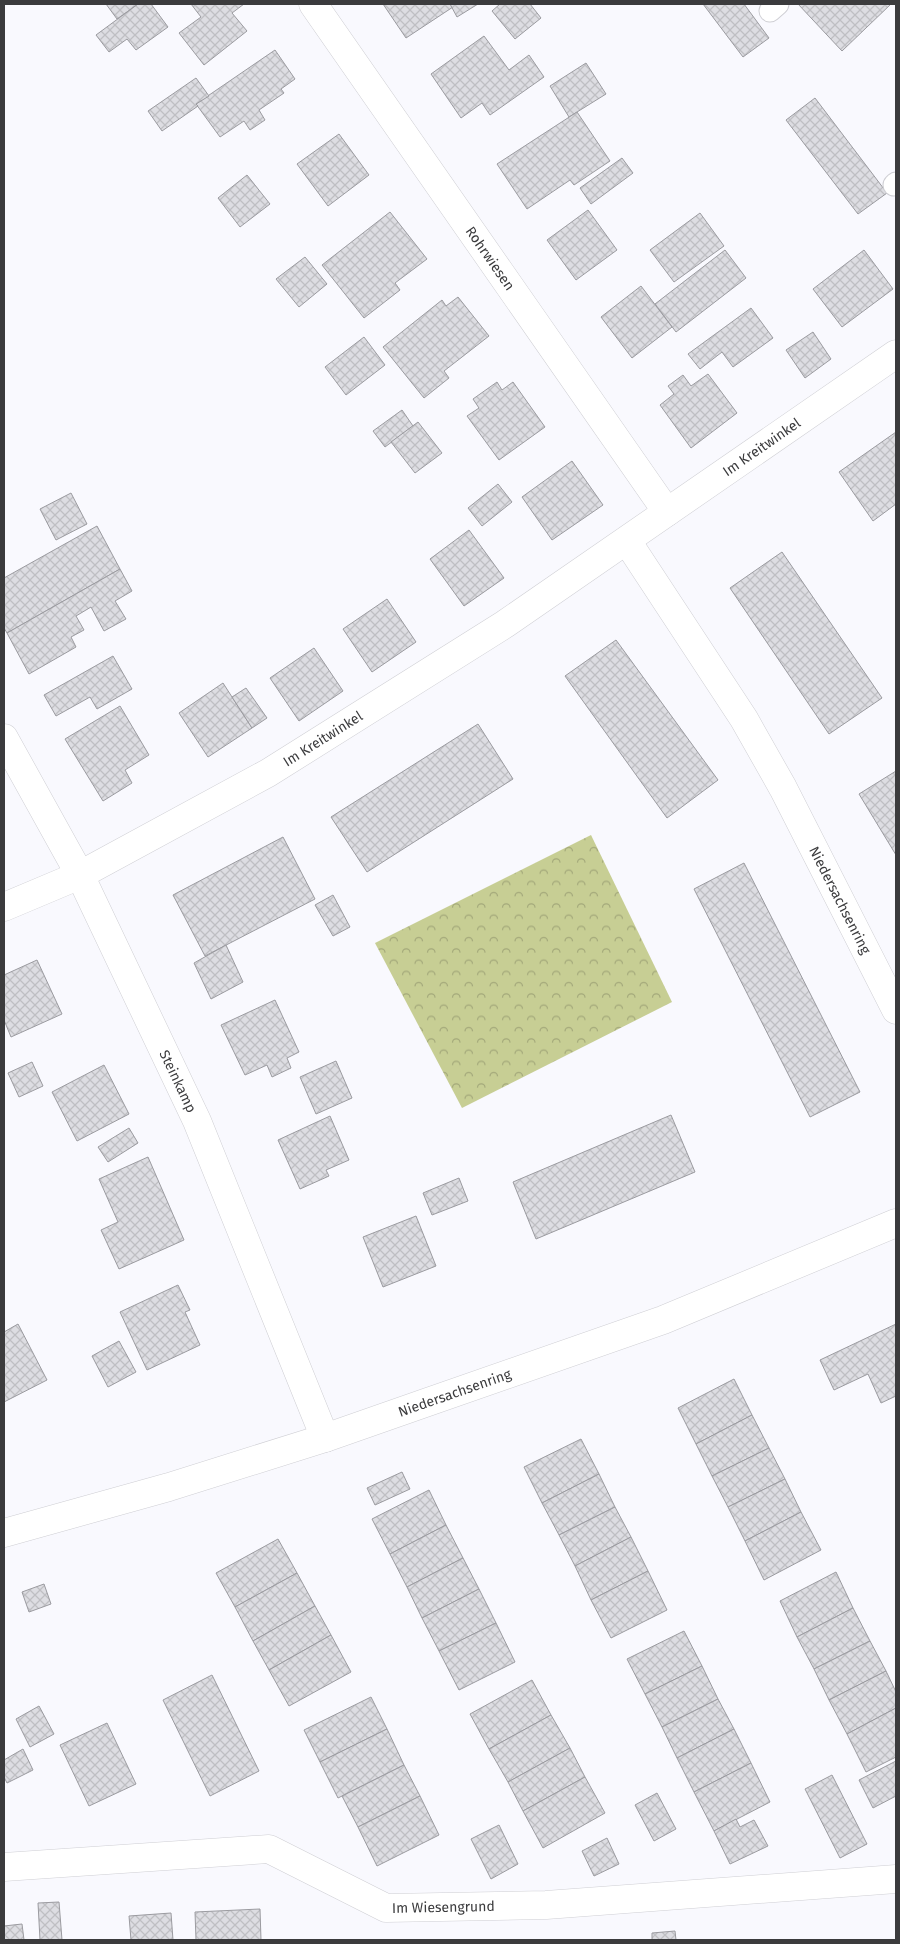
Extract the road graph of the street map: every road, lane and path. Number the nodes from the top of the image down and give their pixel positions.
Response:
1 (313, 4) edge
2 (896, 354) edge
3 (667, 512) junction
4 (627, 541) junction
5 (4, 738) edge
6 (80, 875) junction
7 (4, 907) edge
8 (896, 1010) edge
9 (896, 1223) edge
10 (325, 1438) junction
11 (4, 1534) edge
12 (4, 1867) edge
13 (896, 1880) edge

1 - 3 street, Rohrwiesen
2 - 3 street, Im Kreitwinkel
3 - 4 street, Im Kreitwinkel
4 - 6 street, Im Kreitwinkel
4 - 8 street, Niedersachsenring
5 - 6 street, Steinkamp
6 - 7 street, Im Kreitwinkel
6 - 10 street, Steinkamp
9 - 10 street, Niedersachsenring
10 - 11 street, Niedersachsenring
12 - 13 street, Im Wiesengrund

